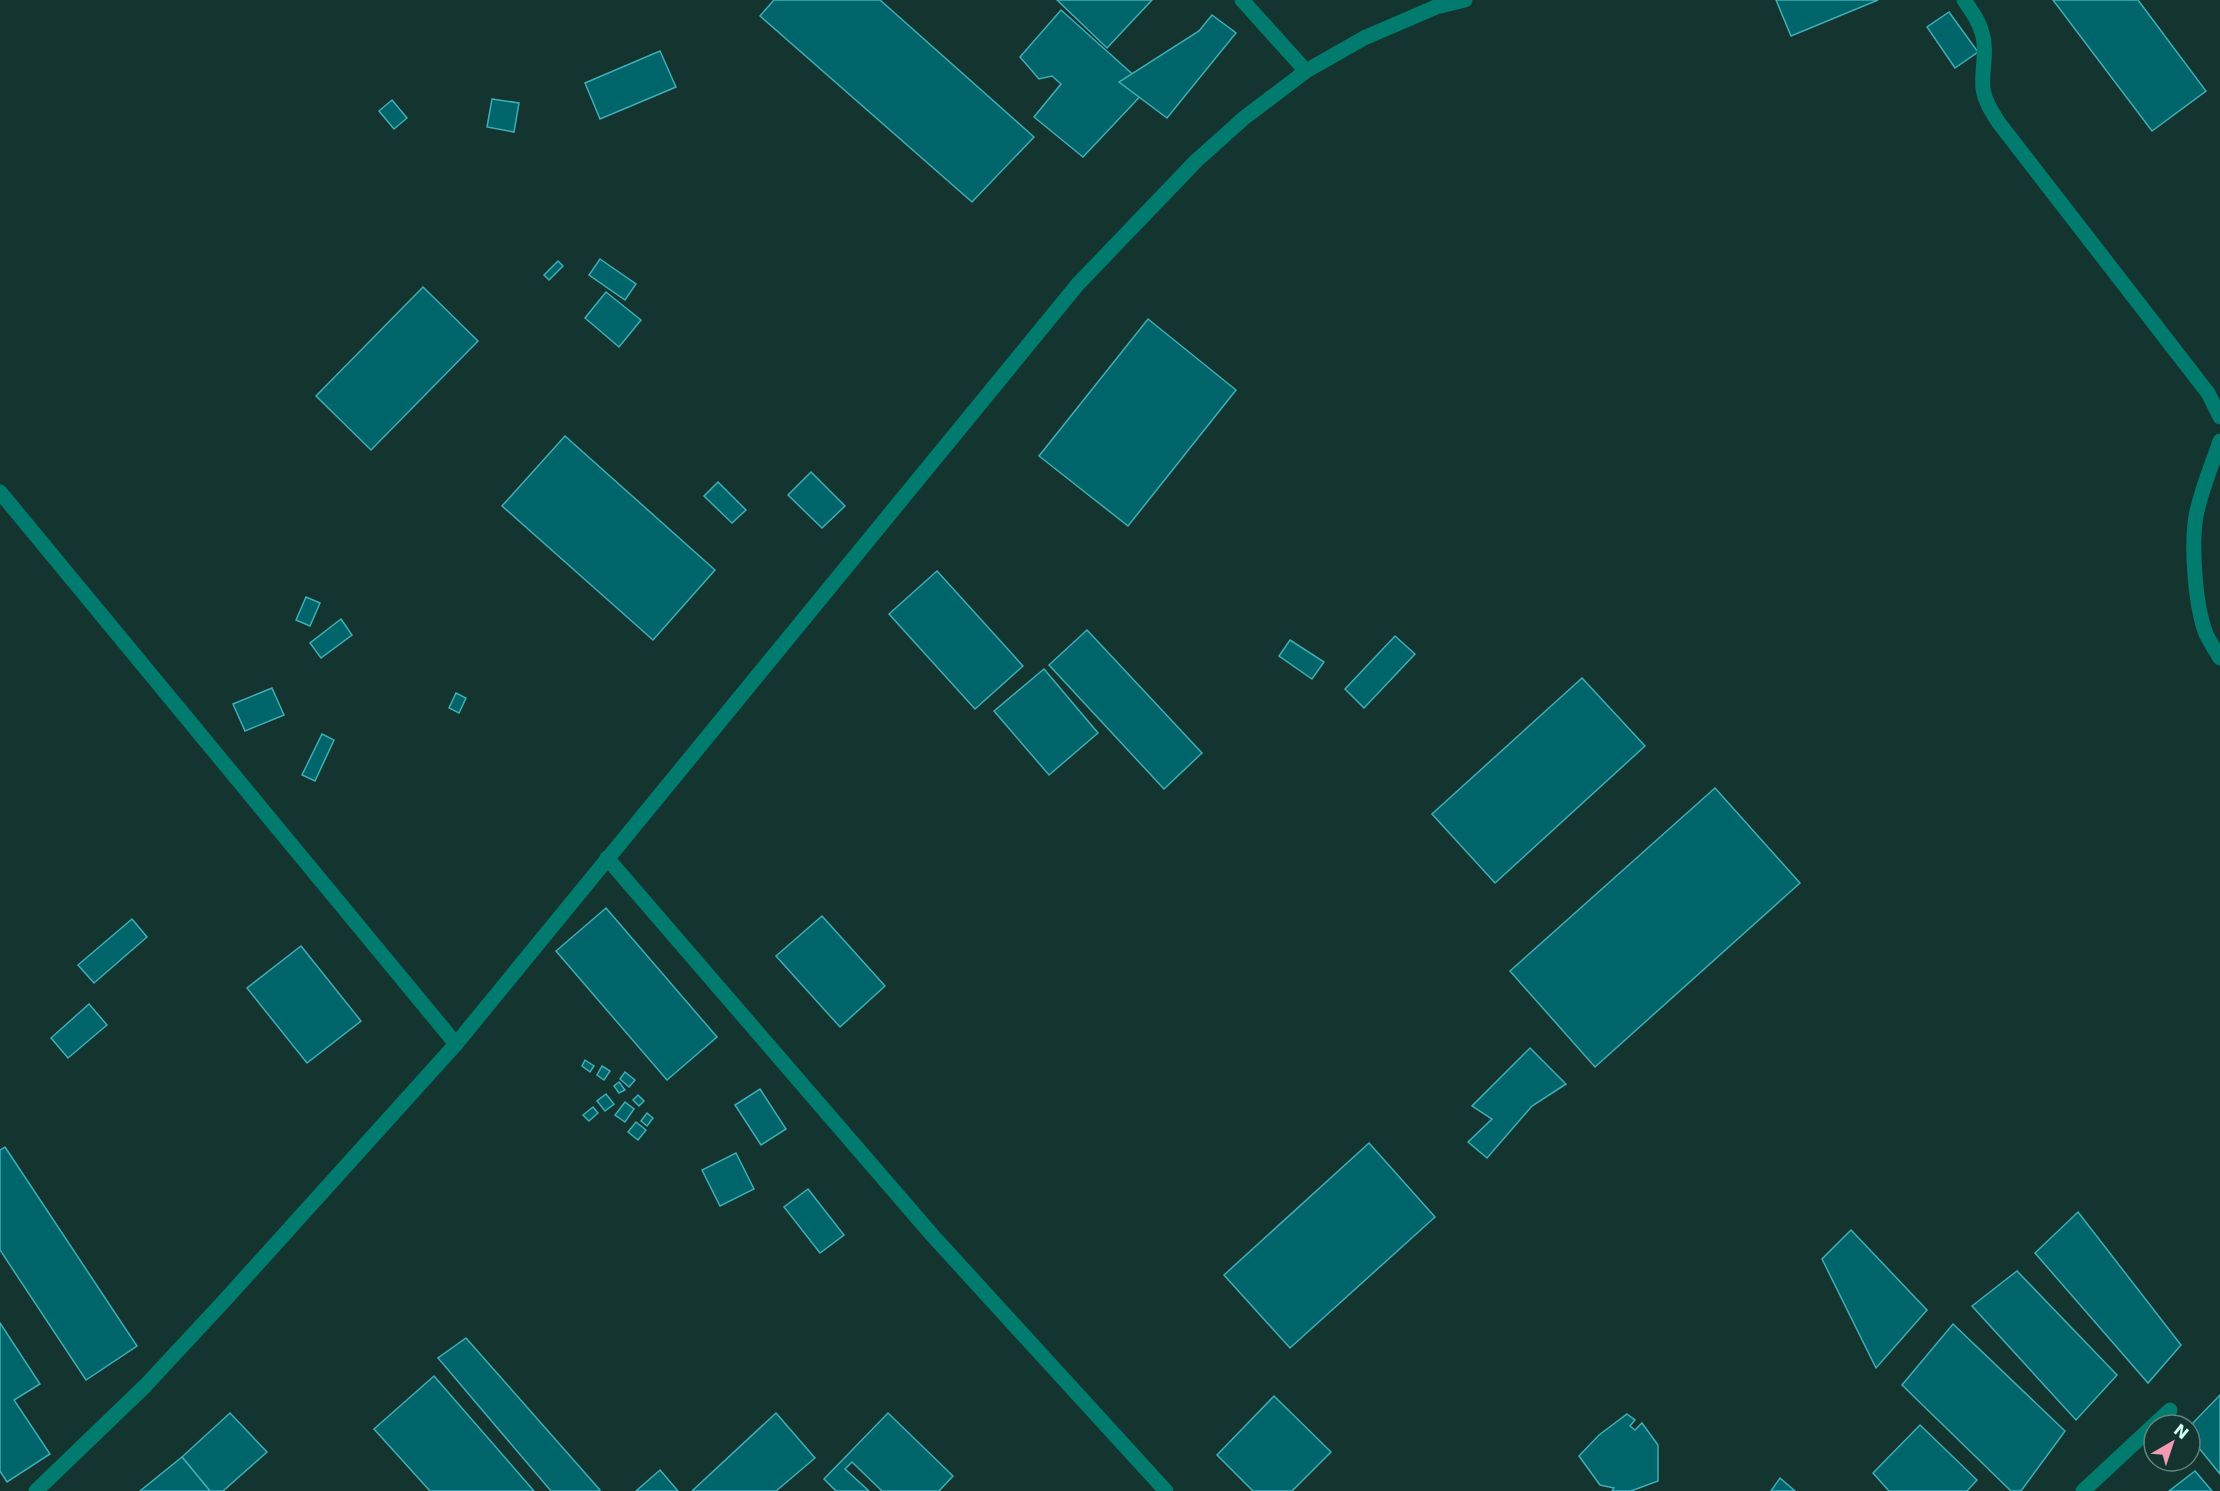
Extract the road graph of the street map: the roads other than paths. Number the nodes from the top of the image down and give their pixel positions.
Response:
1 (1242, 0) edge
2 (1465, 0) edge
3 (1964, 0) edge
4 (1435, 4) edge
5 (1306, 71) junction
6 (2220, 417) edge
7 (2220, 441) edge
8 (0, 492) edge
9 (2220, 658) edge
10 (607, 858) junction
11 (456, 1044) junction
12 (2170, 1410) dead end
13 (36, 1491) edge
14 (1166, 1491) edge
15 (2083, 1491) edge

1 - 5 street
2 - 4 street
3 - 6 street
4 - 5 street
5 - 10 street
7 - 9 street
8 - 11 street
10 - 11 street
10 - 14 street
11 - 13 street
12 - 15 street

